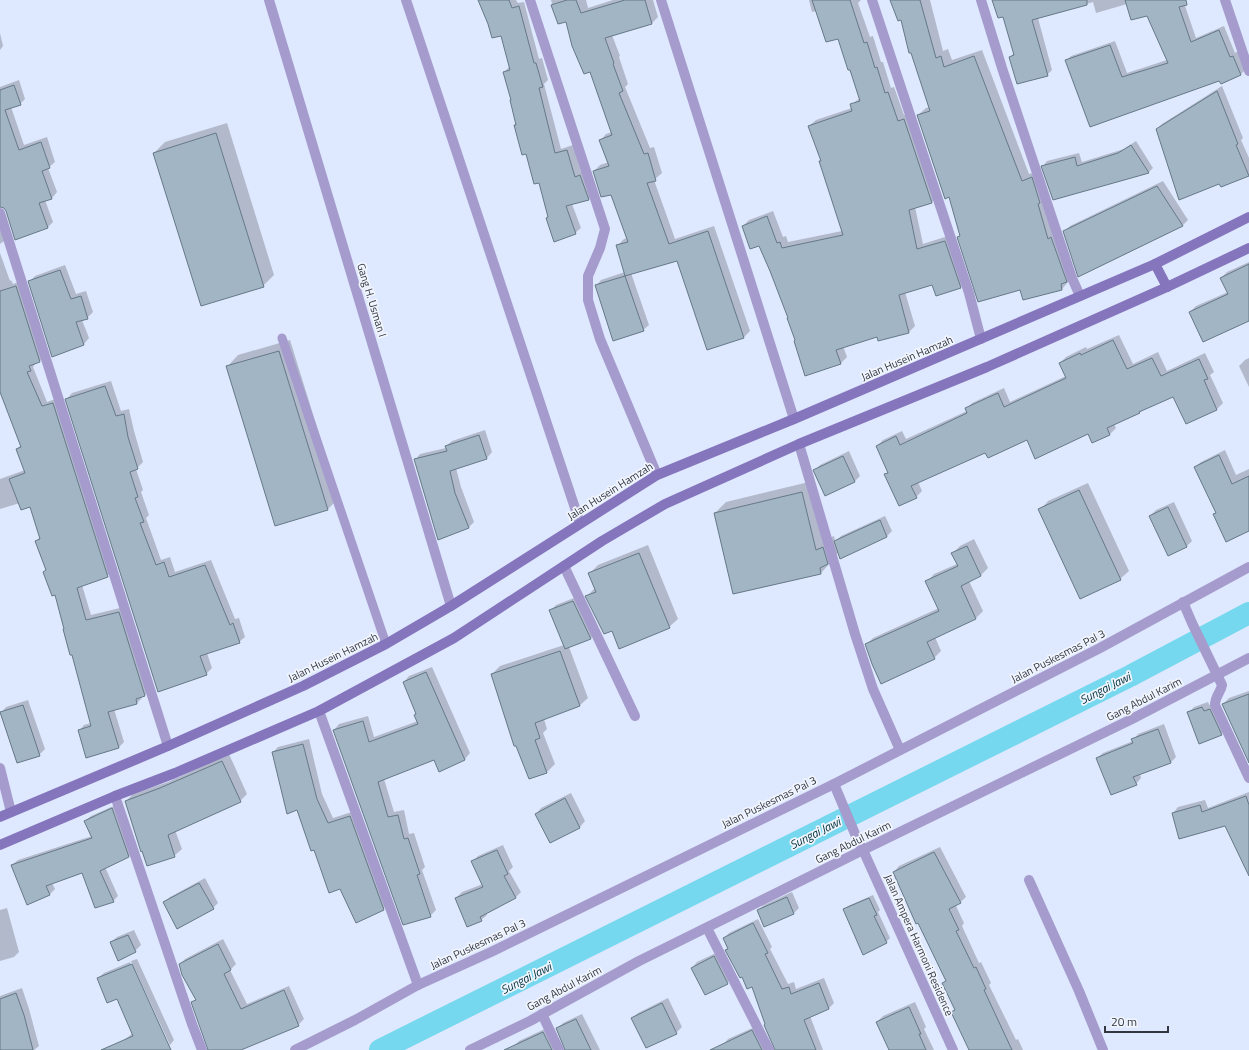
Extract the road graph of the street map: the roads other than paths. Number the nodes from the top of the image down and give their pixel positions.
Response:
1 (269, 0) edge
2 (406, 0) edge
3 (530, 0) edge
4 (661, 0) edge
5 (872, 0) edge
6 (981, 0) edge
7 (1225, 0) edge
8 (1249, 71) edge
9 (0, 213) edge
10 (1249, 217) edge
11 (1249, 248) edge
12 (1155, 264) junction
13 (1166, 287) junction
14 (1080, 296) junction
15 (282, 338) dead end
16 (981, 339) junction
17 (794, 419) junction
18 (799, 444) junction
19 (657, 475) junction
20 (580, 523) junction
21 (564, 566) junction
22 (1249, 567) edge
23 (1183, 602) junction
24 (451, 606) junction
25 (386, 644) junction
26 (1249, 658) edge
27 (1218, 675) junction
28 (319, 710) junction
29 (635, 716) dead end
30 (168, 746) junction
31 (900, 750) junction
32 (0, 768) edge
33 (1249, 778) edge
34 (834, 784) junction
35 (115, 796) junction
36 (11, 812) junction
37 (0, 816) edge
38 (0, 845) edge
39 (863, 850) junction
40 (1029, 880) dead end
41 (707, 928) junction
42 (418, 985) junction
43 (542, 1014) junction
44 (202, 1050) edge
45 (296, 1050) edge
46 (470, 1050) edge
47 (559, 1050) edge
48 (769, 1050) edge
49 (953, 1050) edge
50 (1103, 1050) edge

1 - 24 street, Gang H. Usman I
2 - 20 street
3 - 19 street
4 - 17 street
5 - 16 street
6 - 14 street
7 - 8 street
9 - 30 street
10 - 12 street, Jalan Husein Hamzah
11 - 13 street
12 - 13 street
12 - 14 street, Jalan Husein Hamzah
13 - 18 street
14 - 16 street, Jalan Husein Hamzah
15 - 25 lane
16 - 17 street, Jalan Husein Hamzah
17 - 19 street, Jalan Husein Hamzah
18 - 21 street
18 - 31 street
19 - 20 street, Jalan Husein Hamzah
20 - 24 street, Jalan Husein Hamzah
21 - 28 street
21 - 29 street
22 - 23 street, Jalan Puskesmas Pal 3
23 - 27 street
23 - 31 street, Jalan Puskesmas Pal 3
24 - 25 street, Jalan Husein Hamzah
25 - 30 street, Jalan Husein Hamzah
26 - 27 street, Gang Abdul Karim
27 - 33 street
27 - 39 street, Gang Abdul Karim
28 - 35 street
28 - 42 street
30 - 36 street, Jalan Husein Hamzah
31 - 34 street, Jalan Puskesmas Pal 3
32 - 36 street
34 - 39 street, Jalan Ampera Harmoni Residence
34 - 42 street, Jalan Puskesmas Pal 3
35 - 38 street
35 - 44 street
36 - 37 street, Jalan Husein Hamzah
39 - 41 street, Gang Abdul Karim
39 - 49 street, Jalan Ampera Harmoni Residence
40 - 50 street
41 - 43 street, Gang Abdul Karim
41 - 48 street
42 - 45 street, Jalan Puskesmas Pal 3
43 - 46 street, Gang Abdul Karim
43 - 47 street

